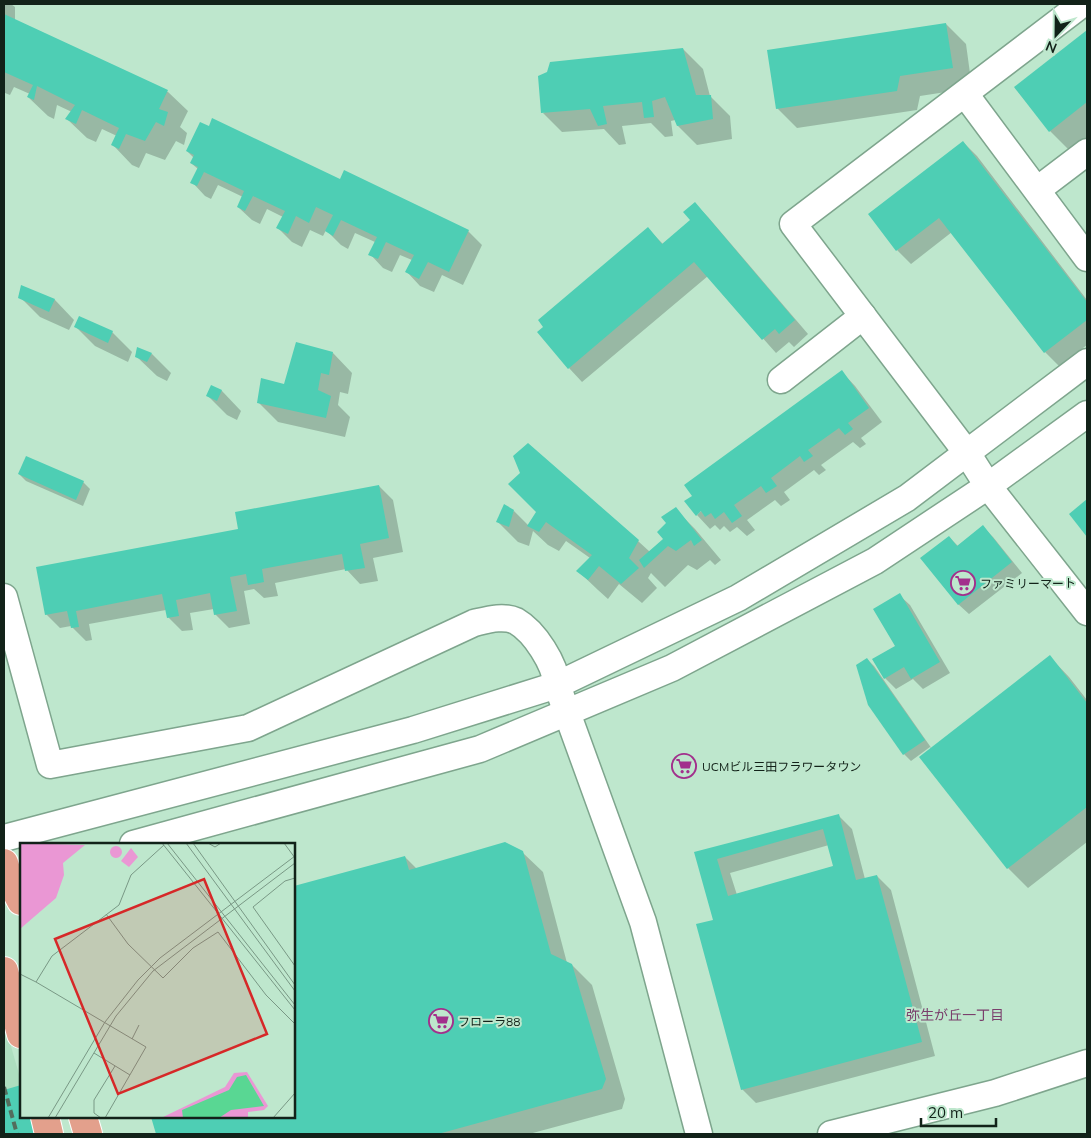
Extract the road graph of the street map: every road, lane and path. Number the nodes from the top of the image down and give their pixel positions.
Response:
1 (1082, 4) edge
2 (965, 94) junction
3 (1087, 152) edge
4 (1037, 190) junction
5 (1087, 258) edge
6 (863, 316) junction
7 (1087, 362) edge
8 (781, 380) dead end
9 (1087, 414) edge
10 (967, 453) junction
11 (988, 486) junction
12 (4, 597) edge
13 (1087, 612) edge
14 (557, 685) junction
15 (567, 712) junction
16 (4, 838) edge
17 (137, 843) edge
18 (9, 872) edge
19 (20, 899) edge
20 (4, 971) edge
21 (20, 1030) edge
22 (1087, 1063) edge
23 (44, 1118) edge
24 (83, 1118) edge
25 (50, 1134) edge
26 (88, 1134) edge
27 (699, 1134) edge
28 (831, 1134) edge

1 - 2 street
2 - 4 street
2 - 6 street
3 - 4 street
4 - 5 street
6 - 8 street
6 - 10 street
7 - 10 street
9 - 11 street
10 - 11 street
10 - 14 street
11 - 13 street
11 - 15 street
12 - 14 street
14 - 15 street
14 - 16 street
15 - 17 street
15 - 27 street
18 - 19 main road
20 - 21 main road
22 - 28 street
23 - 25 main road
24 - 26 main road

